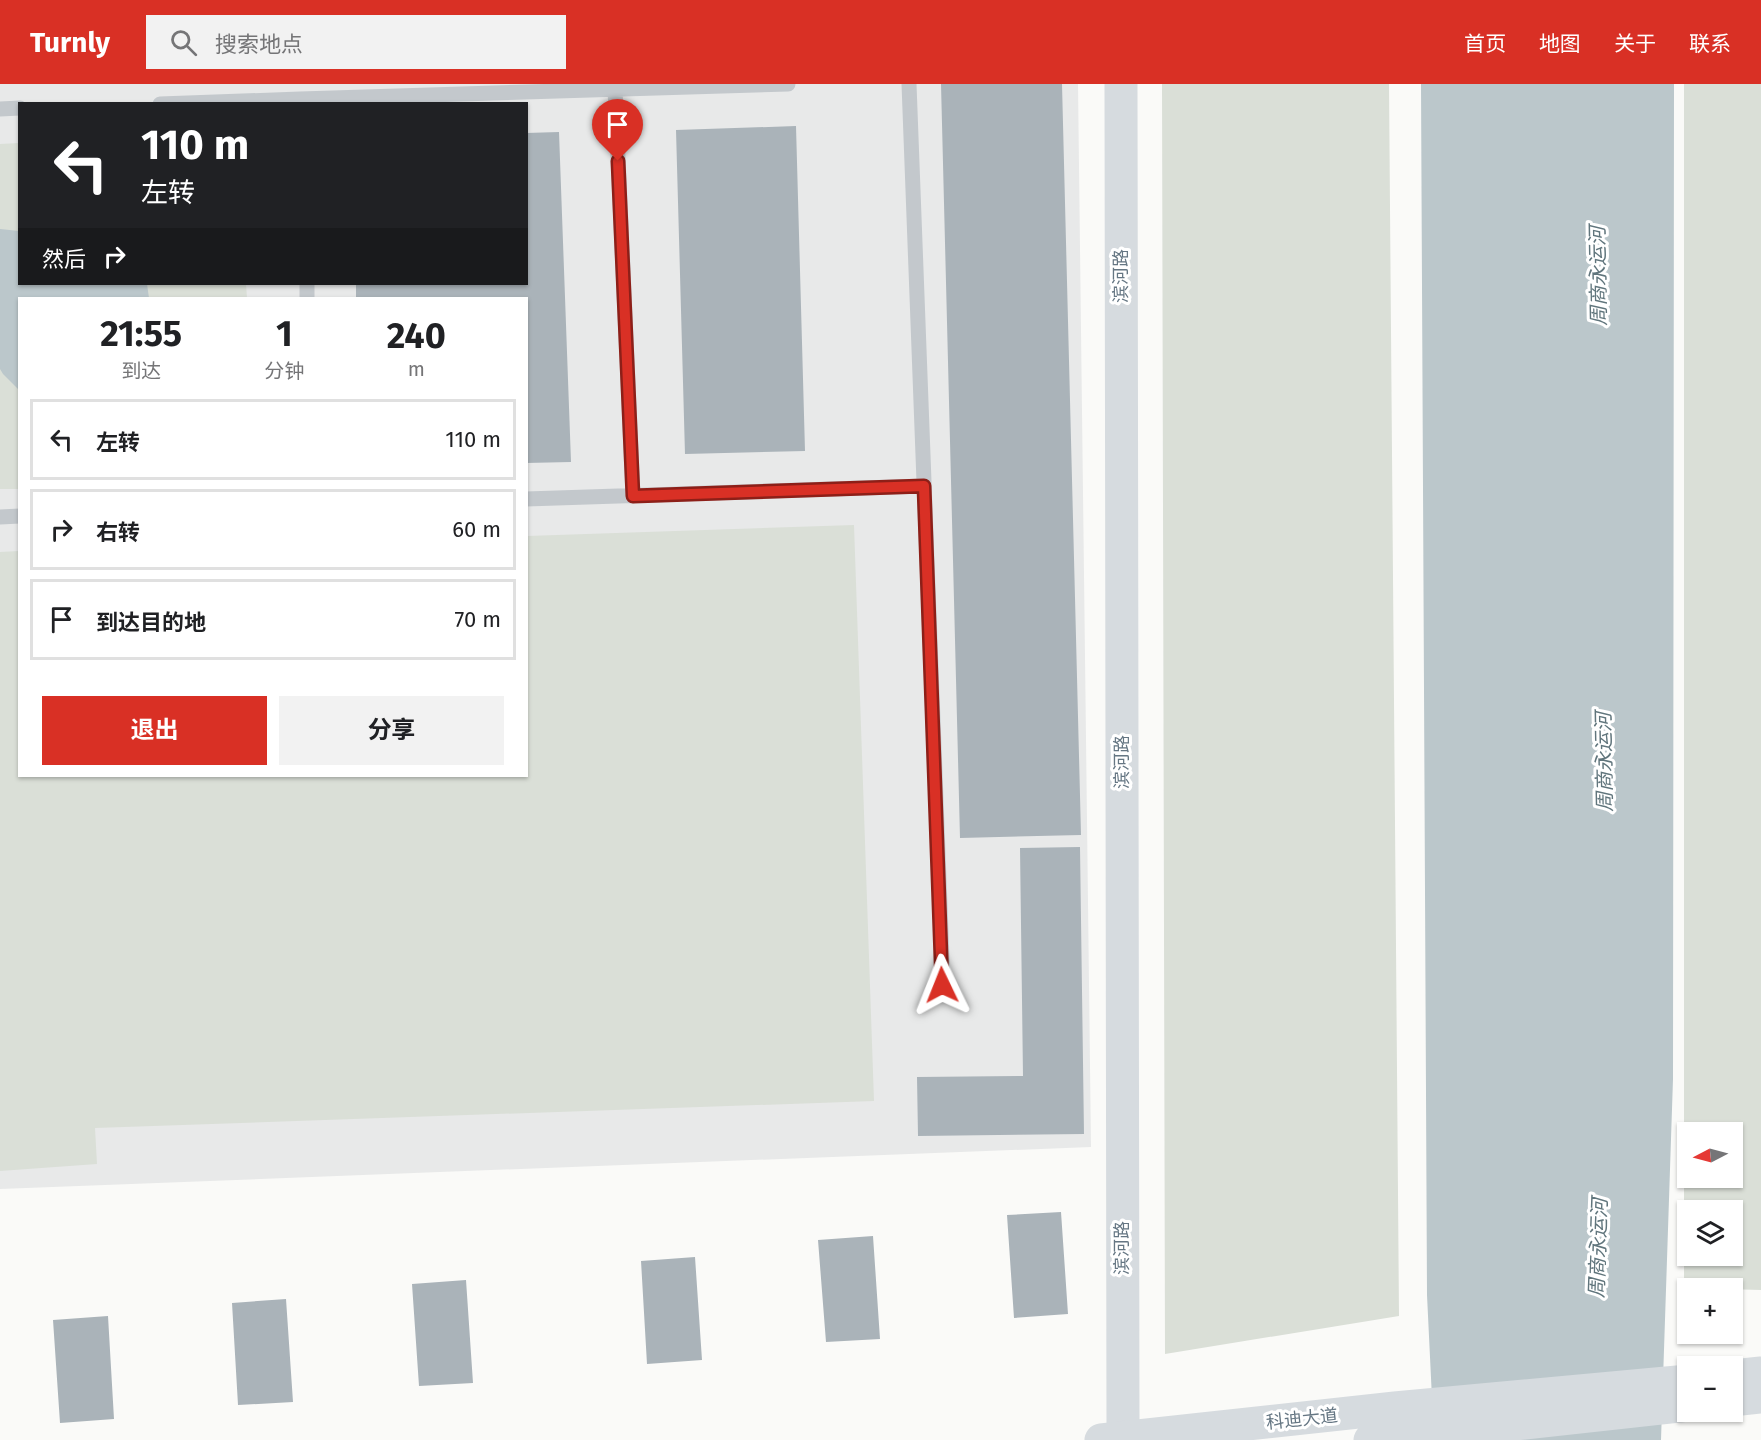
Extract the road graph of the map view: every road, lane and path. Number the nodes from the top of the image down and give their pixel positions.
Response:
1 (788, 84) edge
2 (909, 84) edge
3 (1121, 84) edge
4 (688, 86) edge
5 (615, 89) junction
6 (301, 101) edge
7 (254, 102) edge
8 (18, 108) edge
9 (0, 109) edge
10 (924, 486) junction
11 (633, 496) junction
12 (528, 499) edge
13 (18, 516) edge
14 (0, 517) edge
15 (942, 985) dead end
16 (1761, 1373) edge
17 (1743, 1375) edge
18 (1677, 1394) edge
19 (1761, 1397) edge
20 (1743, 1399) edge
21 (1387, 1428) edge
22 (1115, 1439) edge

1 - 4 lane
2 - 10 lane
3 - 22 street, 滨河路
4 - 5 lane
5 - 6 lane
5 - 11 lane
6 - 7 lane
8 - 9 lane
10 - 11 lane
10 - 15 lane
11 - 12 lane
13 - 14 lane
16 - 17 street
18 - 21 street, 科迪大道
19 - 20 street
21 - 22 street, 科迪大道

